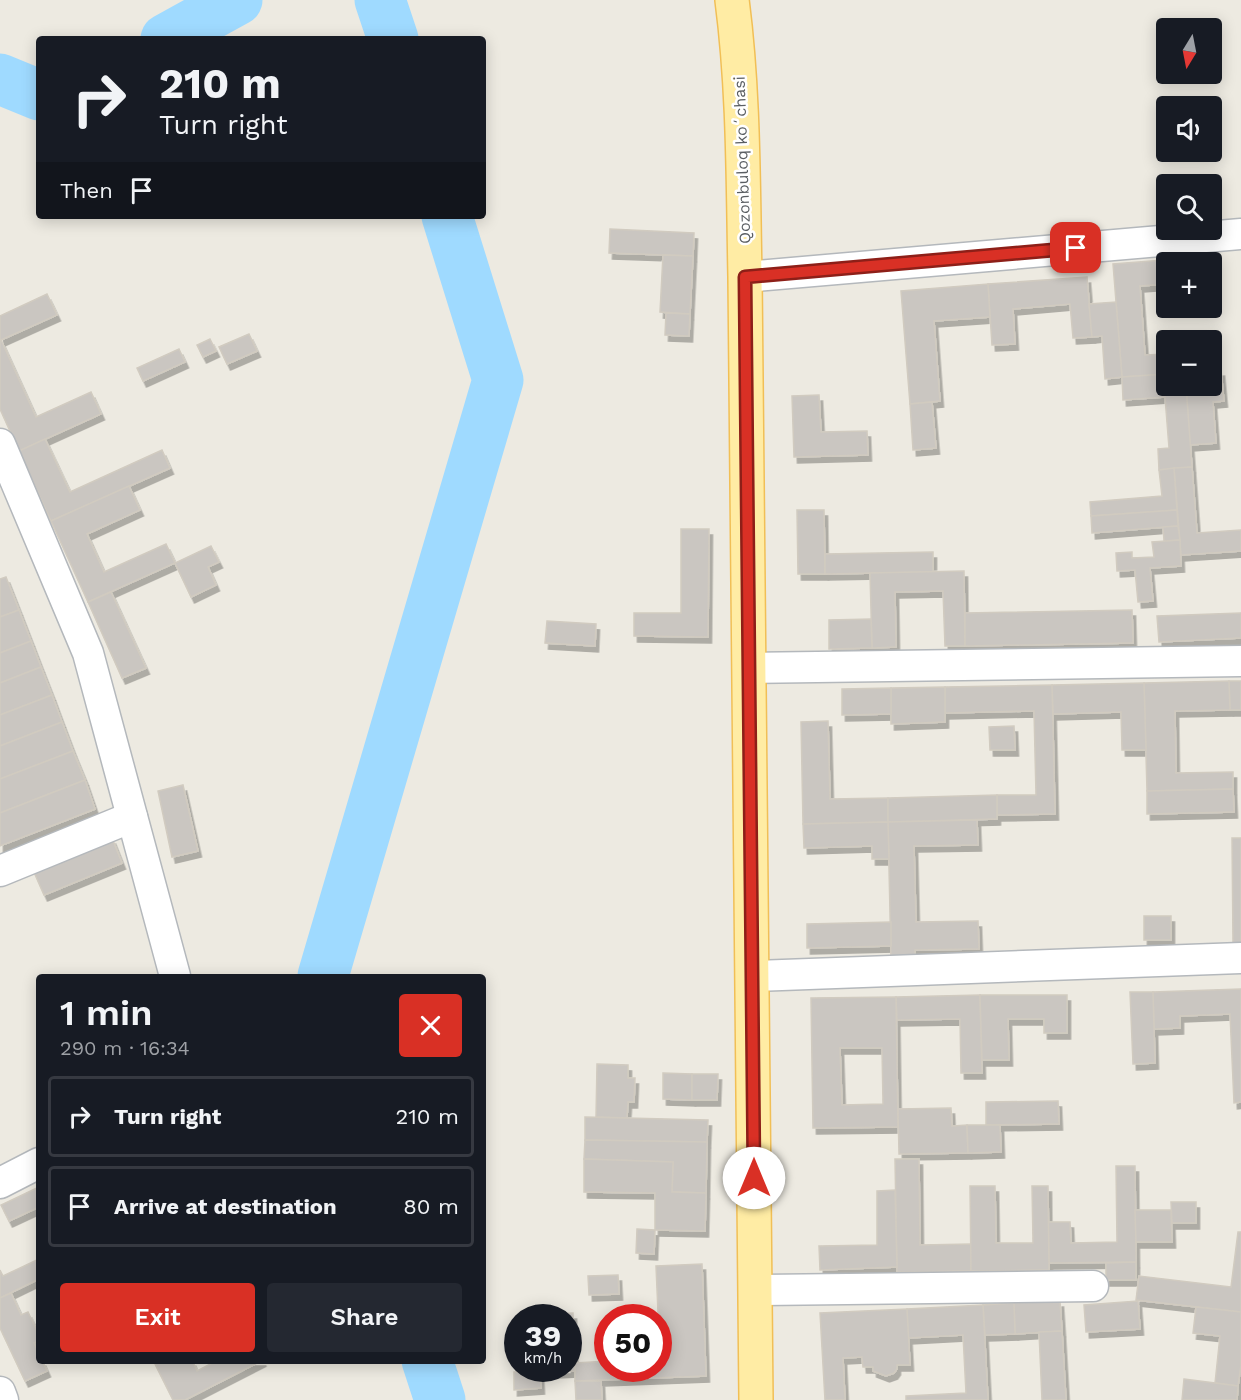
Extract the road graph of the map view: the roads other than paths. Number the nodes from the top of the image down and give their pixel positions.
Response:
1 (732, 0) edge
2 (1241, 234) edge
3 (745, 277) junction
4 (0, 444) edge
5 (1241, 661) edge
6 (750, 668) junction
7 (132, 817) junction
8 (0, 871) edge
9 (1241, 958) edge
10 (174, 974) edge
11 (753, 976) junction
12 (36, 1165) edge
13 (0, 1183) edge
14 (1094, 1286) dead end
15 (755, 1290) junction
16 (0, 1392) edge
17 (3, 1400) edge
18 (756, 1400) edge

1 - 3 main road, Qozonbuloq koʻchasi
2 - 3 street
3 - 6 main road, Qozonbuloq koʻchasi
4 - 7 street
5 - 6 street
6 - 11 main road, Qozonbuloq koʻchasi
7 - 8 street
7 - 10 street
9 - 11 street
11 - 15 main road, Qozonbuloq koʻchasi
12 - 13 street
14 - 15 street
15 - 18 main road, Qozonbuloq koʻchasi
16 - 17 street

